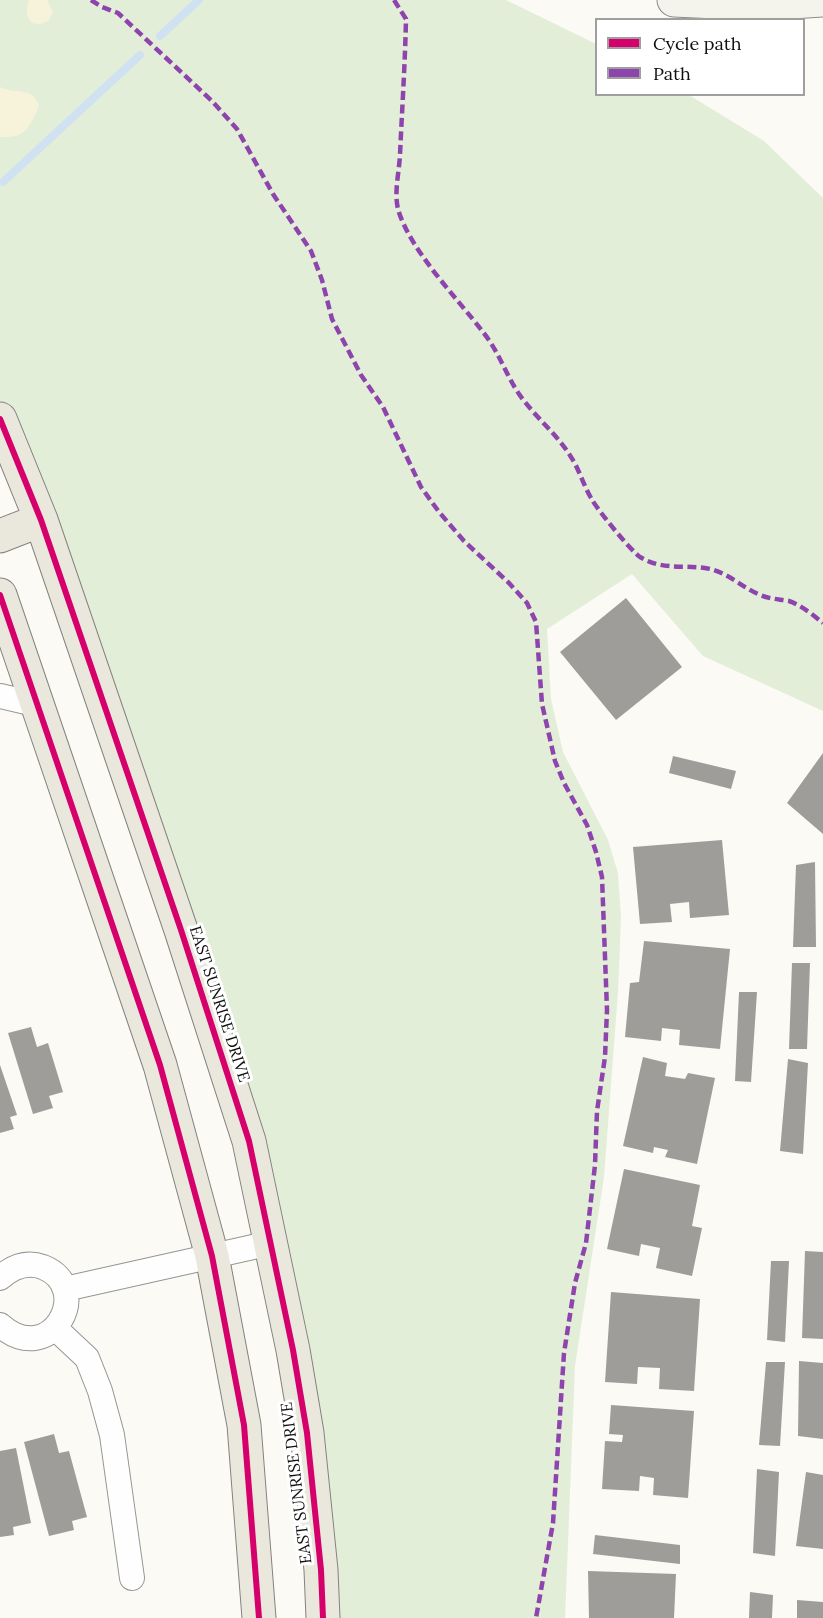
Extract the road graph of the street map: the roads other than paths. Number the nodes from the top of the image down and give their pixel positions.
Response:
1 (674, 0) edge
2 (822, 0) edge
3 (0, 419) edge
4 (40, 520) junction
5 (0, 536) edge
6 (0, 595) edge
7 (0, 696) edge
8 (39, 705) junction
9 (271, 1243) junction
10 (212, 1256) junction
11 (0, 1278) edge
12 (64, 1288) junction
13 (0, 1325) edge
14 (55, 1328) junction
15 (132, 1578) dead end
16 (259, 1618) edge
17 (323, 1618) edge

1 - 2 street
3 - 4 main road, EAST SUNRISE DRIVE
4 - 5 main road
4 - 9 main road, EAST SUNRISE DRIVE
6 - 8 main road
7 - 8 street
8 - 10 main road
9 - 10 street
9 - 17 main road, EAST SUNRISE DRIVE
10 - 12 street
10 - 16 main road
11 - 12 street
12 - 14 street
13 - 14 street
14 - 15 street

